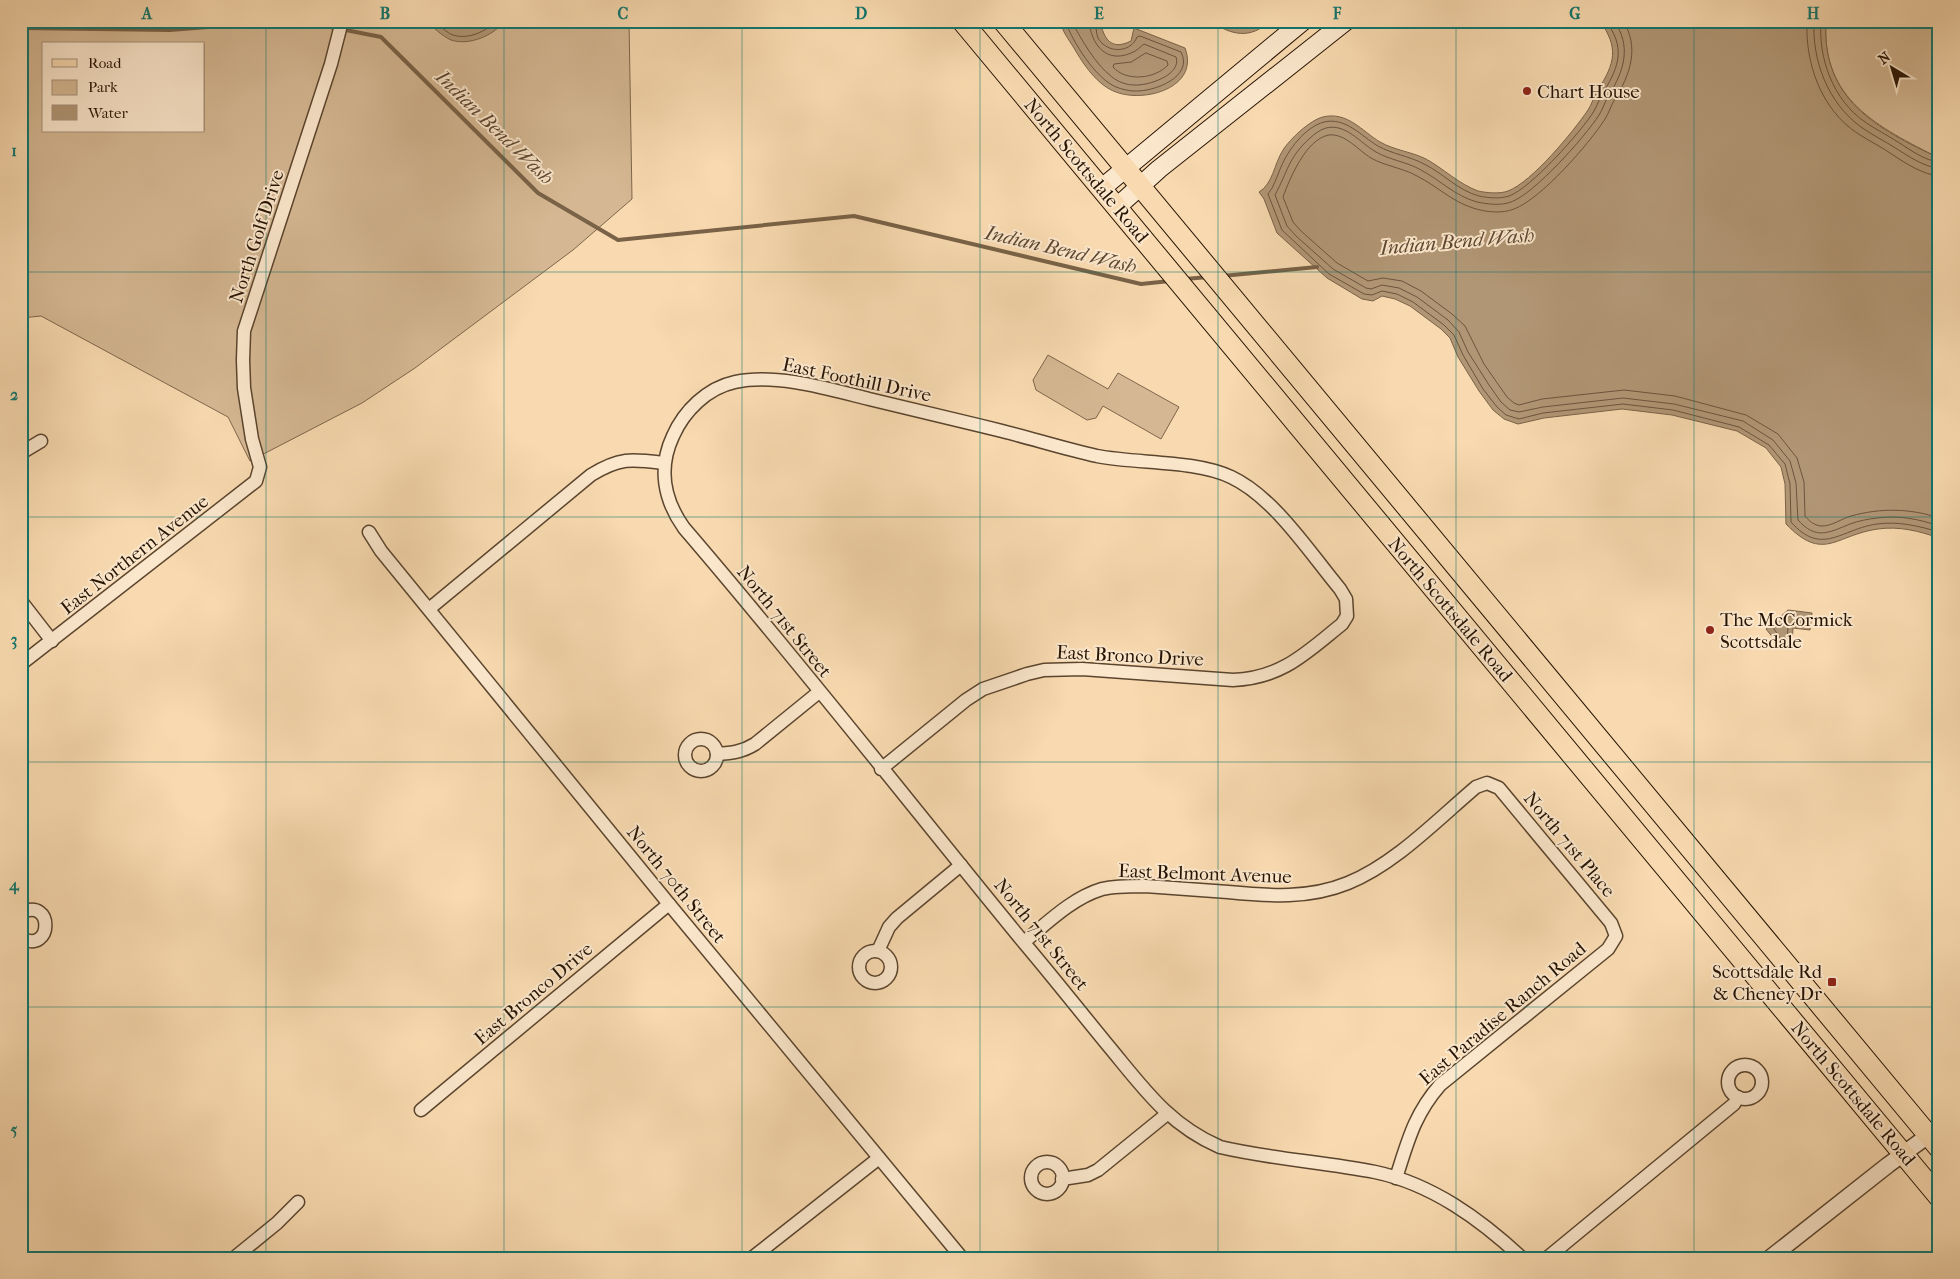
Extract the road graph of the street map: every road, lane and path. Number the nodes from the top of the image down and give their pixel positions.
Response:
1 (342, 21) edge
2 (962, 21) edge
3 (1003, 21) edge
4 (1303, 21) edge
5 (1346, 21) edge
6 (1125, 168) junction
7 (1140, 187) junction
8 (1102, 188) junction
9 (1119, 210) junction
10 (41, 441) dead end
11 (21, 452) edge
12 (664, 463) junction
13 (260, 467) joint
14 (368, 532) dead end
15 (21, 601) edge
16 (1348, 608) joint
17 (429, 610) junction
18 (52, 641) junction
19 (21, 664) edge
20 (819, 692) junction
21 (716, 754) dead end
22 (881, 769) junction
23 (1487, 783) joint
24 (961, 865) junction
25 (669, 904) junction
26 (21, 913) edge
27 (1616, 936) joint
28 (21, 938) edge
29 (1024, 942) junction
30 (878, 951) dead end
31 (1738, 1097) dead end
32 (420, 1110) dead end
33 (1166, 1114) junction
34 (1934, 1142) edge
35 (1904, 1154) junction
36 (879, 1158) junction
37 (1396, 1178) junction
38 (1062, 1179) dead end
39 (1939, 1197) edge
40 (298, 1202) dead end
41 (234, 1258) edge
42 (752, 1258) edge
43 (962, 1258) edge
44 (1522, 1258) edge
45 (1547, 1258) edge
46 (1770, 1258) edge

1 - 13 street, North Golf Drive
2 - 8 main road, North Scottsdale Road
3 - 6 main road, North Scottsdale Road
4 - 6 main road
5 - 7 main road
6 - 7 main road, North Scottsdale Road
6 - 8 main road
7 - 9 main road
7 - 34 main road, North Scottsdale Road
8 - 9 main road, North Scottsdale Road
9 - 35 main road, North Scottsdale Road
10 - 11 street
12 - 16 street, East Foothill Drive
12 - 17 street
12 - 20 street, North 71st Street
13 - 18 street, East Northern Avenue
14 - 17 street, North 70th Street
15 - 18 street
16 - 22 street, East Bronco Drive
17 - 25 street, North 70th Street
18 - 19 street, East Northern Avenue
20 - 21 street
20 - 22 street, North 71st Street
22 - 24 street, North 71st Street
23 - 27 street, North 71st Place
23 - 29 street, East Belmont Avenue
24 - 29 street, North 71st Street
24 - 30 street
25 - 32 street, East Bronco Drive
25 - 36 street, North 70th Street
26 - 28 street
27 - 37 street, East Paradise Ranch Road
29 - 33 street, North 71st Street
31 - 45 street
33 - 37 street, North 71st Street
33 - 38 street
34 - 35 street
35 - 39 main road, North Scottsdale Road
35 - 46 street
36 - 42 street
36 - 43 street, North 70th Street
37 - 44 street, North 71st Street
40 - 41 street

